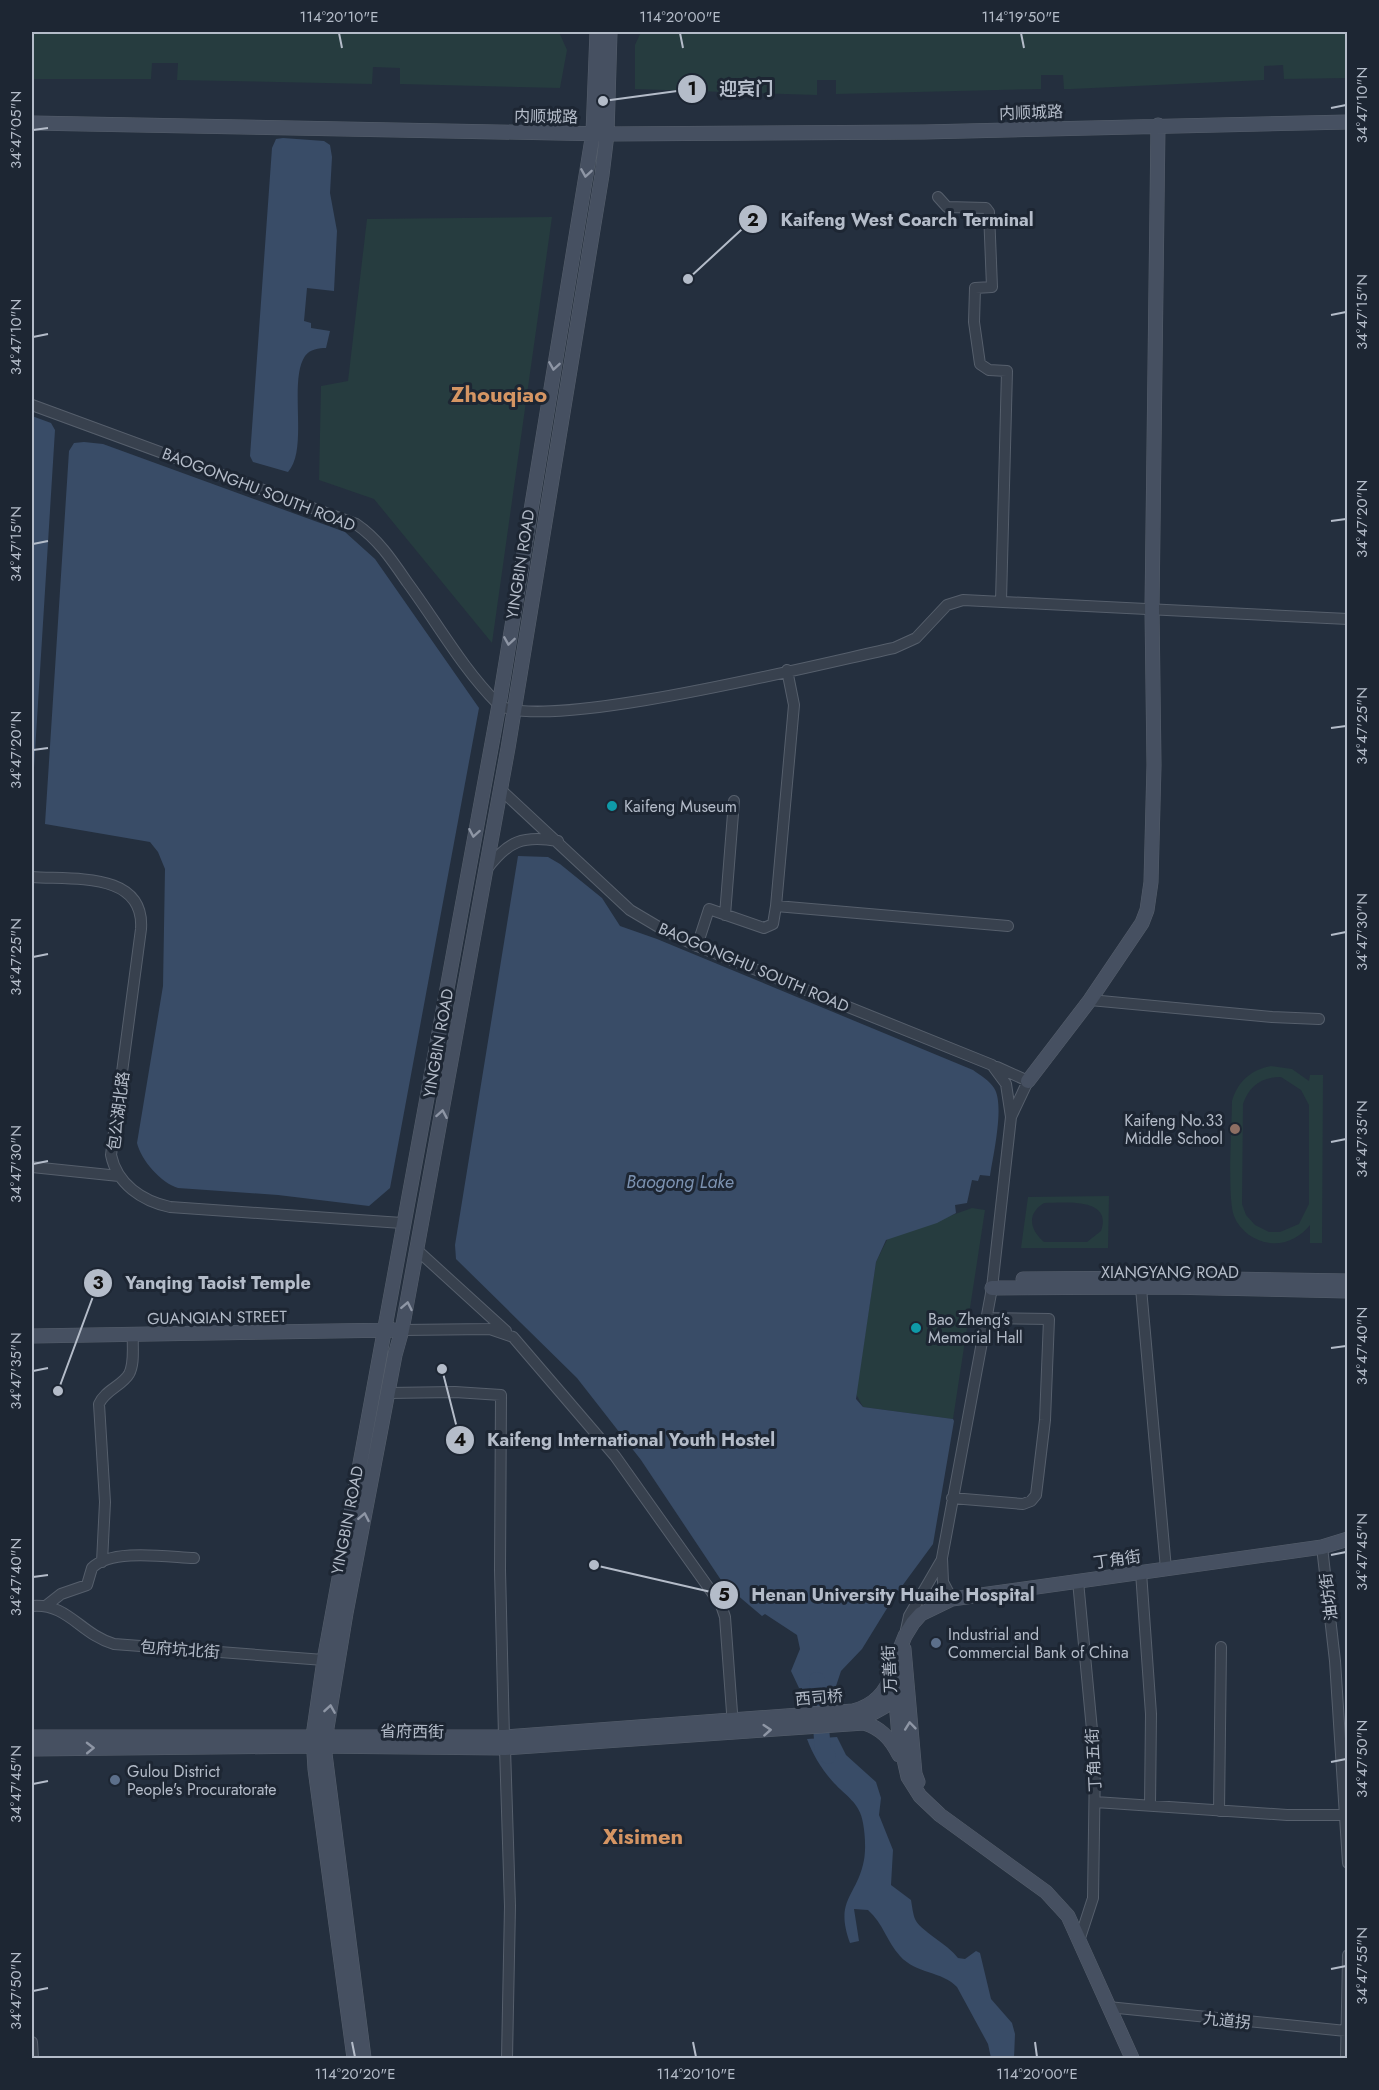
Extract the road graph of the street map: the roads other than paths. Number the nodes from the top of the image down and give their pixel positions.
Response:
1 (597, 32) edge
2 (610, 32) edge
3 (1347, 122) edge
4 (32, 123) edge
5 (1158, 126) junction
6 (593, 133) junction
7 (608, 134) junction
8 (938, 197) dead end
9 (32, 405) edge
10 (1000, 601) junction
11 (1152, 609) junction
12 (1347, 620) edge
13 (787, 670) junction
14 (499, 705) junction
15 (513, 710) junction
16 (500, 789) junction
17 (734, 801) dead end
18 (558, 841) junction
19 (485, 870) junction
20 (32, 877) edge
21 (777, 906) junction
22 (725, 915) junction
23 (1008, 926) dead end
24 (697, 946) junction
25 (1090, 1000) junction
26 (1319, 1018) dead end
27 (992, 1065) junction
28 (1028, 1081) junction
29 (1011, 1117) junction
30 (32, 1167) edge
31 (119, 1176) junction
32 (402, 1223) junction
33 (417, 1250) junction
34 (1347, 1281) edge
35 (992, 1284) junction
36 (1141, 1288) junction
37 (1347, 1291) edge
38 (987, 1318) junction
39 (386, 1330) junction
40 (402, 1330) junction
41 (133, 1335) junction
42 (32, 1336) edge
43 (513, 1337) junction
44 (388, 1392) junction
45 (952, 1498) junction
46 (1347, 1539) edge
47 (1322, 1547) junction
48 (194, 1558) dead end
49 (942, 1558) junction
50 (102, 1562) junction
51 (1167, 1569) junction
52 (1141, 1572) junction
53 (1078, 1581) junction
54 (952, 1599) junction
55 (47, 1605) junction
56 (32, 1606) edge
57 (904, 1636) junction
58 (1221, 1647) dead end
59 (324, 1660) junction
60 (898, 1665) junction
61 (894, 1689) junction
62 (860, 1715) junction
63 (789, 1723) joint
64 (733, 1726) junction
65 (32, 1737) edge
66 (319, 1741) junction
67 (900, 1742) junction
68 (505, 1743) junction
69 (32, 1749) edge
70 (910, 1770) junction
71 (1095, 1802) junction
72 (1150, 1806) junction
73 (1219, 1810) junction
74 (1344, 1815) junction
75 (1347, 1863) edge
76 (1080, 1938) junction
77 (1347, 1955) edge
78 (1108, 2007) junction
79 (1346, 2031) junction
80 (32, 2042) edge
81 (33, 2058) edge
82 (354, 2058) edge
83 (364, 2058) edge
84 (507, 2058) edge
85 (1132, 2058) edge
86 (1346, 2058) edge

1 - 6 street, YINGBIN ROAD
2 - 7 street, YINGBIN ROAD
3 - 5 street, 内顺城路
4 - 6 street, 内顺城路
5 - 7 street, 内顺城路
5 - 11 street
6 - 7 street, 内顺城路
6 -> 14 street, YINGBIN ROAD
7 - 15 street, YINGBIN ROAD
8 - 10 street
9 - 14 street, BAOGONGHU SOUTH ROAD
10 - 11 street, BAOGONGHU SOUTH ROAD
10 - 13 street, BAOGONGHU SOUTH ROAD
11 - 12 street, BAOGONGHU SOUTH ROAD
11 - 25 street
13 - 15 street, BAOGONGHU SOUTH ROAD
13 - 21 street
14 - 15 street, BAOGONGHU SOUTH ROAD
14 -> 32 street, YINGBIN ROAD
15 - 16 street, YINGBIN ROAD
16 - 18 street, BAOGONGHU SOUTH ROAD
16 - 19 street, YINGBIN ROAD
17 - 22 street
18 - 19 street
18 - 24 street, BAOGONGHU SOUTH ROAD
33 -> 19 street, YINGBIN ROAD
20 - 31 street, 包公湖北路
21 - 22 street
21 - 23 street
22 - 24 street
24 - 27 street, BAOGONGHU SOUTH ROAD
25 - 26 street
25 - 28 street
27 - 28 street, BAOGONGHU SOUTH ROAD
27 - 29 street
28 - 29 street
29 - 35 street
30 - 31 street
31 - 32 street, 包公湖北路
32 - 39 street, YINGBIN ROAD
40 -> 33 street, YINGBIN ROAD
33 - 43 street
34 - 35 street, XIANGYANG ROAD
35 - 36 street, XIANGYANG ROAD
35 - 38 street
36 - 37 street, XIANGYANG ROAD
36 - 51 street
38 - 45 street
38 - 45 street
39 - 40 street, GUANQIAN STREET
39 - 41 street, GUANQIAN STREET
39 - 59 street, YINGBIN ROAD
40 - 43 street
40 - 44 street, YINGBIN ROAD
41 - 42 street, GUANQIAN STREET
41 - 50 street
43 - 64 street
66 -> 44 street, YINGBIN ROAD
44 - 68 street
45 - 49 street
46 - 47 street, 丁角街
47 - 51 street, 丁角街
47 - 74 street, 油坊街
48 - 50 street
49 - 54 street
49 - 57 street
50 - 55 street
51 - 52 street, 丁角街
52 - 53 street, 丁角街
52 - 72 street
53 - 54 street, 丁角街
53 - 71 street, 丁角五街
54 - 57 street, 丁角街
55 - 56 street
55 - 59 street, 包府坑北街
57 - 60 street, 万善街
58 - 73 street
59 - 66 street, YINGBIN ROAD
60 - 61 street
60 - 62 street
70 -> 60 street, 万善街
61 - 62 street
61 - 67 street, 万善街
62 - 63 street, 西司桥
62 - 67 street
62 - 70 street
63 - 64 street, 省府西街
64 - 68 street, 省府西街
65 - 66 street, 省府西街
66 - 68 street, 省府西街
69 -> 66 street, 省府西街
66 - 82 street, YINGBIN ROAD
66 - 83 street, YINGBIN ROAD
67 - 70 street
68 - 84 street
70 - 76 street, 万善街
71 - 72 street
71 - 76 street, 丁角五街
72 - 73 street
73 - 74 street
74 - 75 street, 油坊街
76 - 78 street, 万善街
77 - 79 street
78 - 79 street, 九道拐
78 - 85 street, 万善街
79 - 86 street
80 - 81 street

